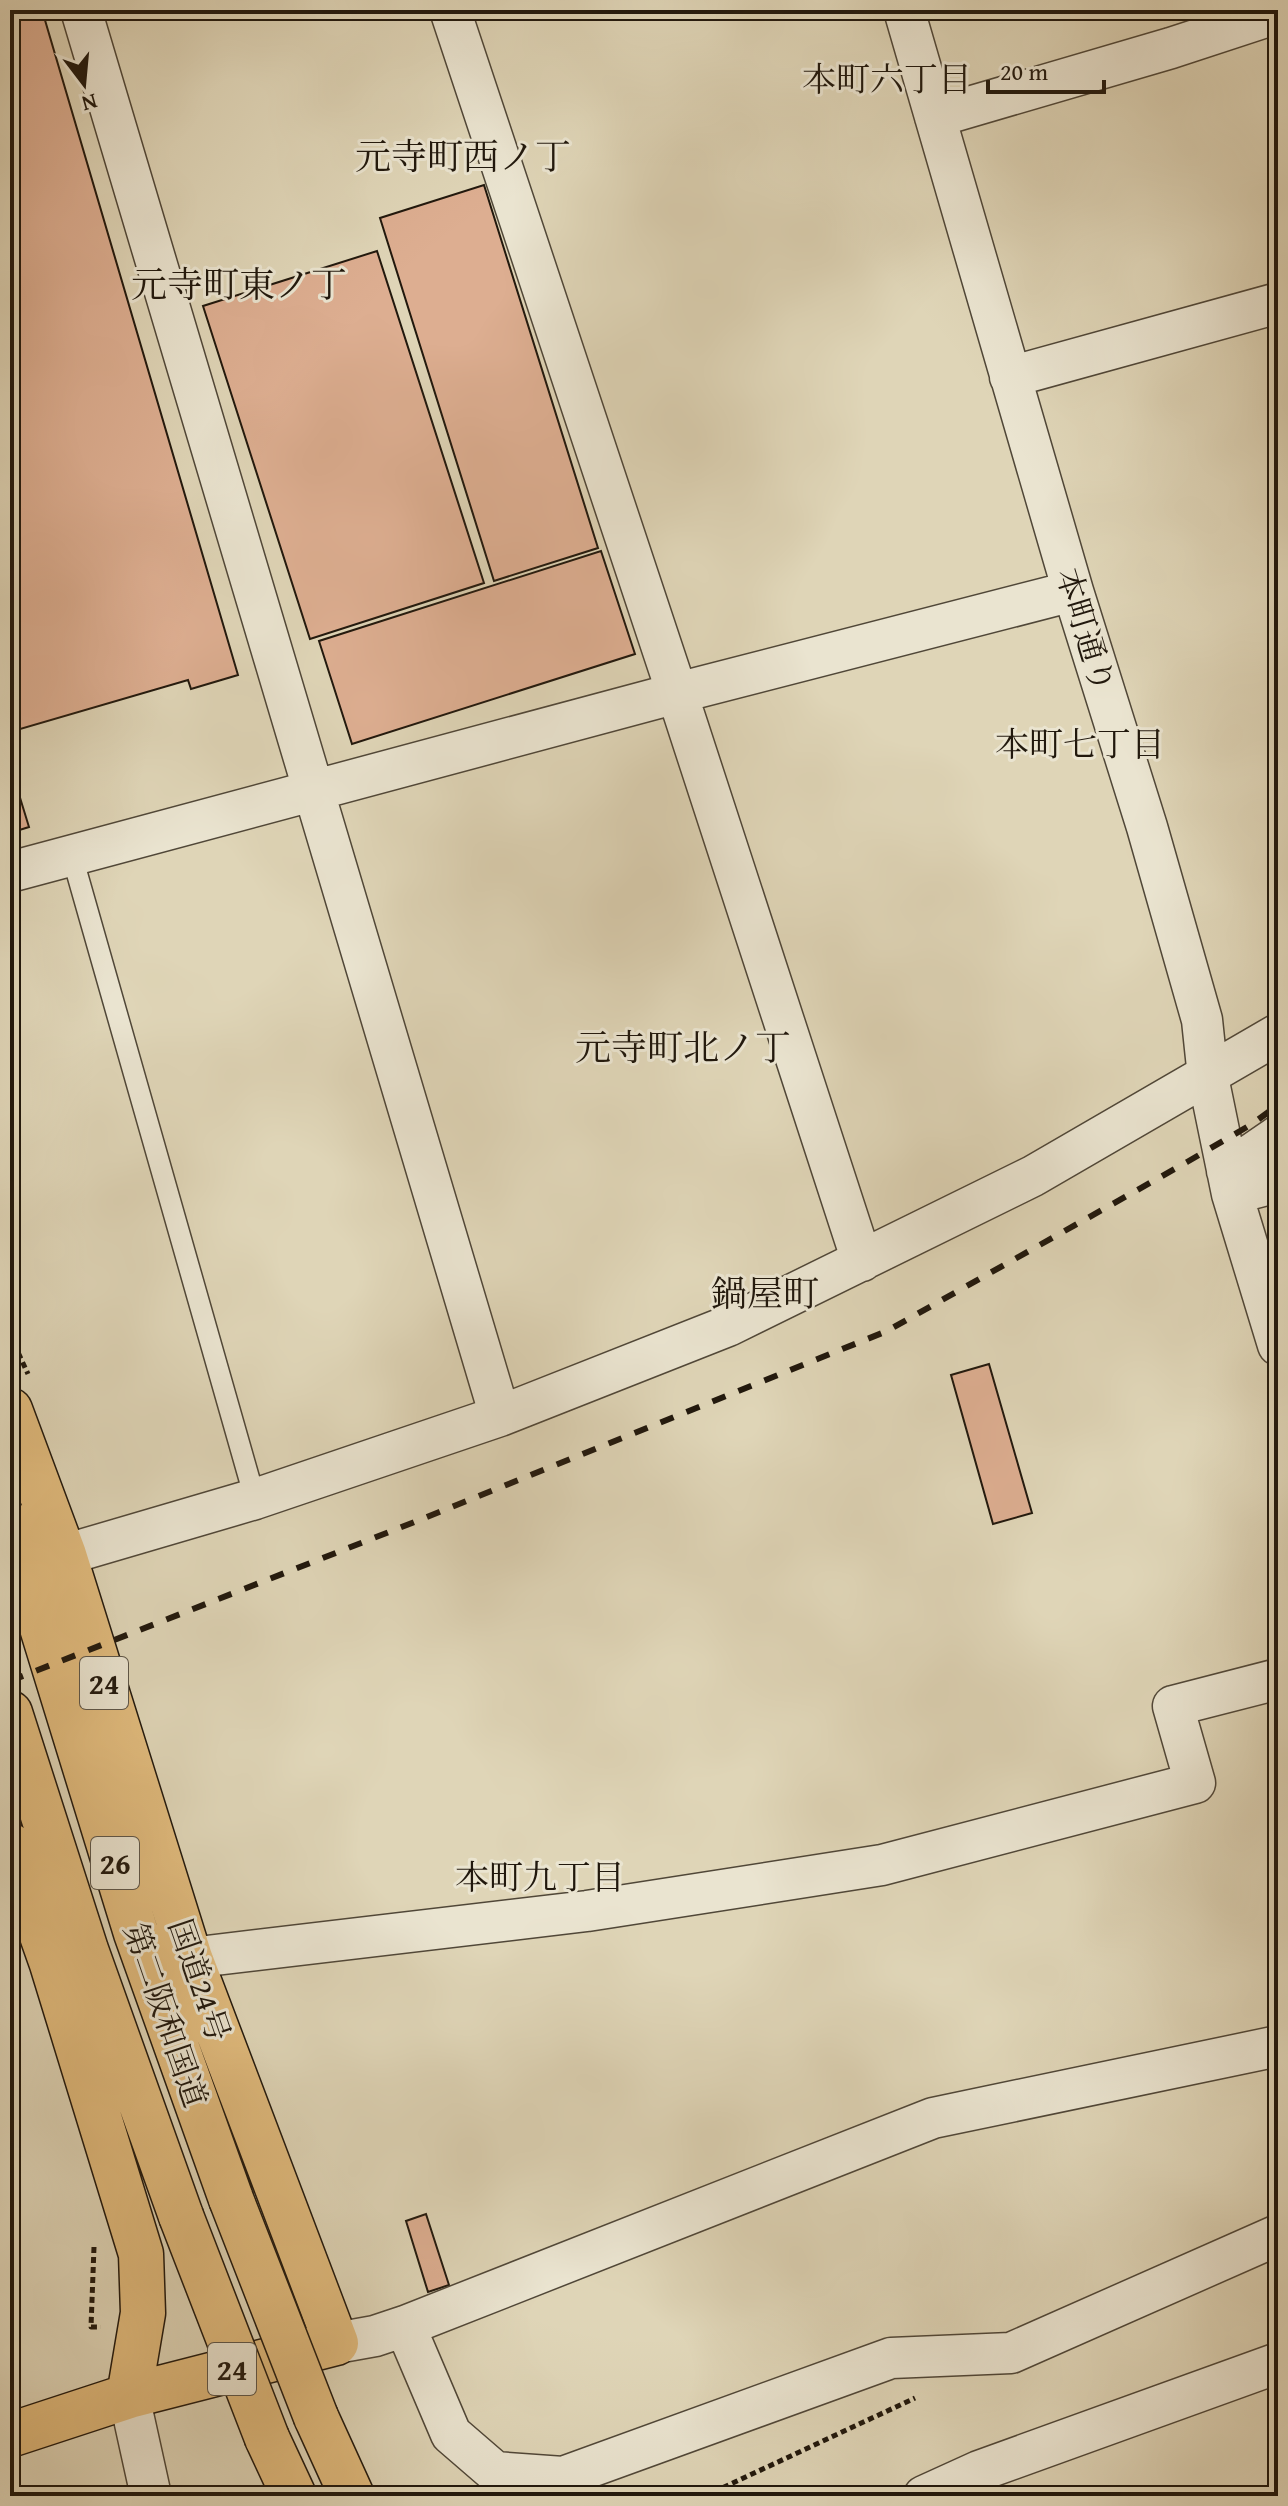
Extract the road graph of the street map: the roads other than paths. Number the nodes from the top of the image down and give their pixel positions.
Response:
1 (81, 10) edge
2 (450, 10) edge
3 (904, 10) edge
4 (1278, 13) edge
5 (935, 117) junction
6 (1278, 303) edge
7 (1010, 377) junction
8 (1073, 591) junction
9 (677, 693) junction
10 (313, 793) junction
11 (72, 856) junction
12 (10, 872) edge
13 (1278, 1034) edge
14 (1208, 1077) junction
15 (1278, 1136) edge
16 (1230, 1182) junction
17 (1278, 1182) edge
18 (862, 1261) junction
19 (1278, 1345) edge
20 (10, 1410) edge
21 (500, 1416) junction
22 (255, 1499) junction
23 (10, 1524) edge
24 (64, 1555) junction
25 (1278, 1679) edge
26 (10, 1713) edge
27 (10, 1845) edge
28 (190, 1958) junction
29 (1278, 2046) edge
30 (1278, 2235) edge
31 (405, 2326) junction
32 (336, 2343) junction
33 (1278, 2363) edge
34 (129, 2396) junction
35 (10, 2435) edge
36 (151, 2496) edge
37 (294, 2496) edge
38 (352, 2496) edge
39 (924, 2496) edge

1 - 10 street
2 - 9 street
3 - 5 street, 本町通り
4 - 5 street
5 - 7 street, 本町通り
6 - 7 street
7 - 8 street, 本町通り
8 - 9 street
8 - 14 street, 本町通り
9 - 10 street
9 - 18 street
10 - 11 street
10 - 21 street
11 - 12 street
11 - 22 lane
13 - 14 street
14 - 16 street, 本町通り
14 - 18 street
15 - 16 street
16 - 17 street
16 - 19 street, 本町通り
18 - 21 street
20 - 24 highway, 国道24号 / 24
21 - 22 street
22 - 24 street
23 - 38 highway, 第二阪和国道 / 26, bridge
24 - 28 highway, 国道24号 / 24
25 - 28 street
26 - 37 highway, 第二阪和国道 / 26, bridge
27 - 34 highway
28 - 32 highway, 国道24号 / 24
29 - 31 street
30 - 31 street
31 - 32 street
32 - 34 highway, 24
33 - 39 street
34 - 35 highway, 24
34 - 36 street

